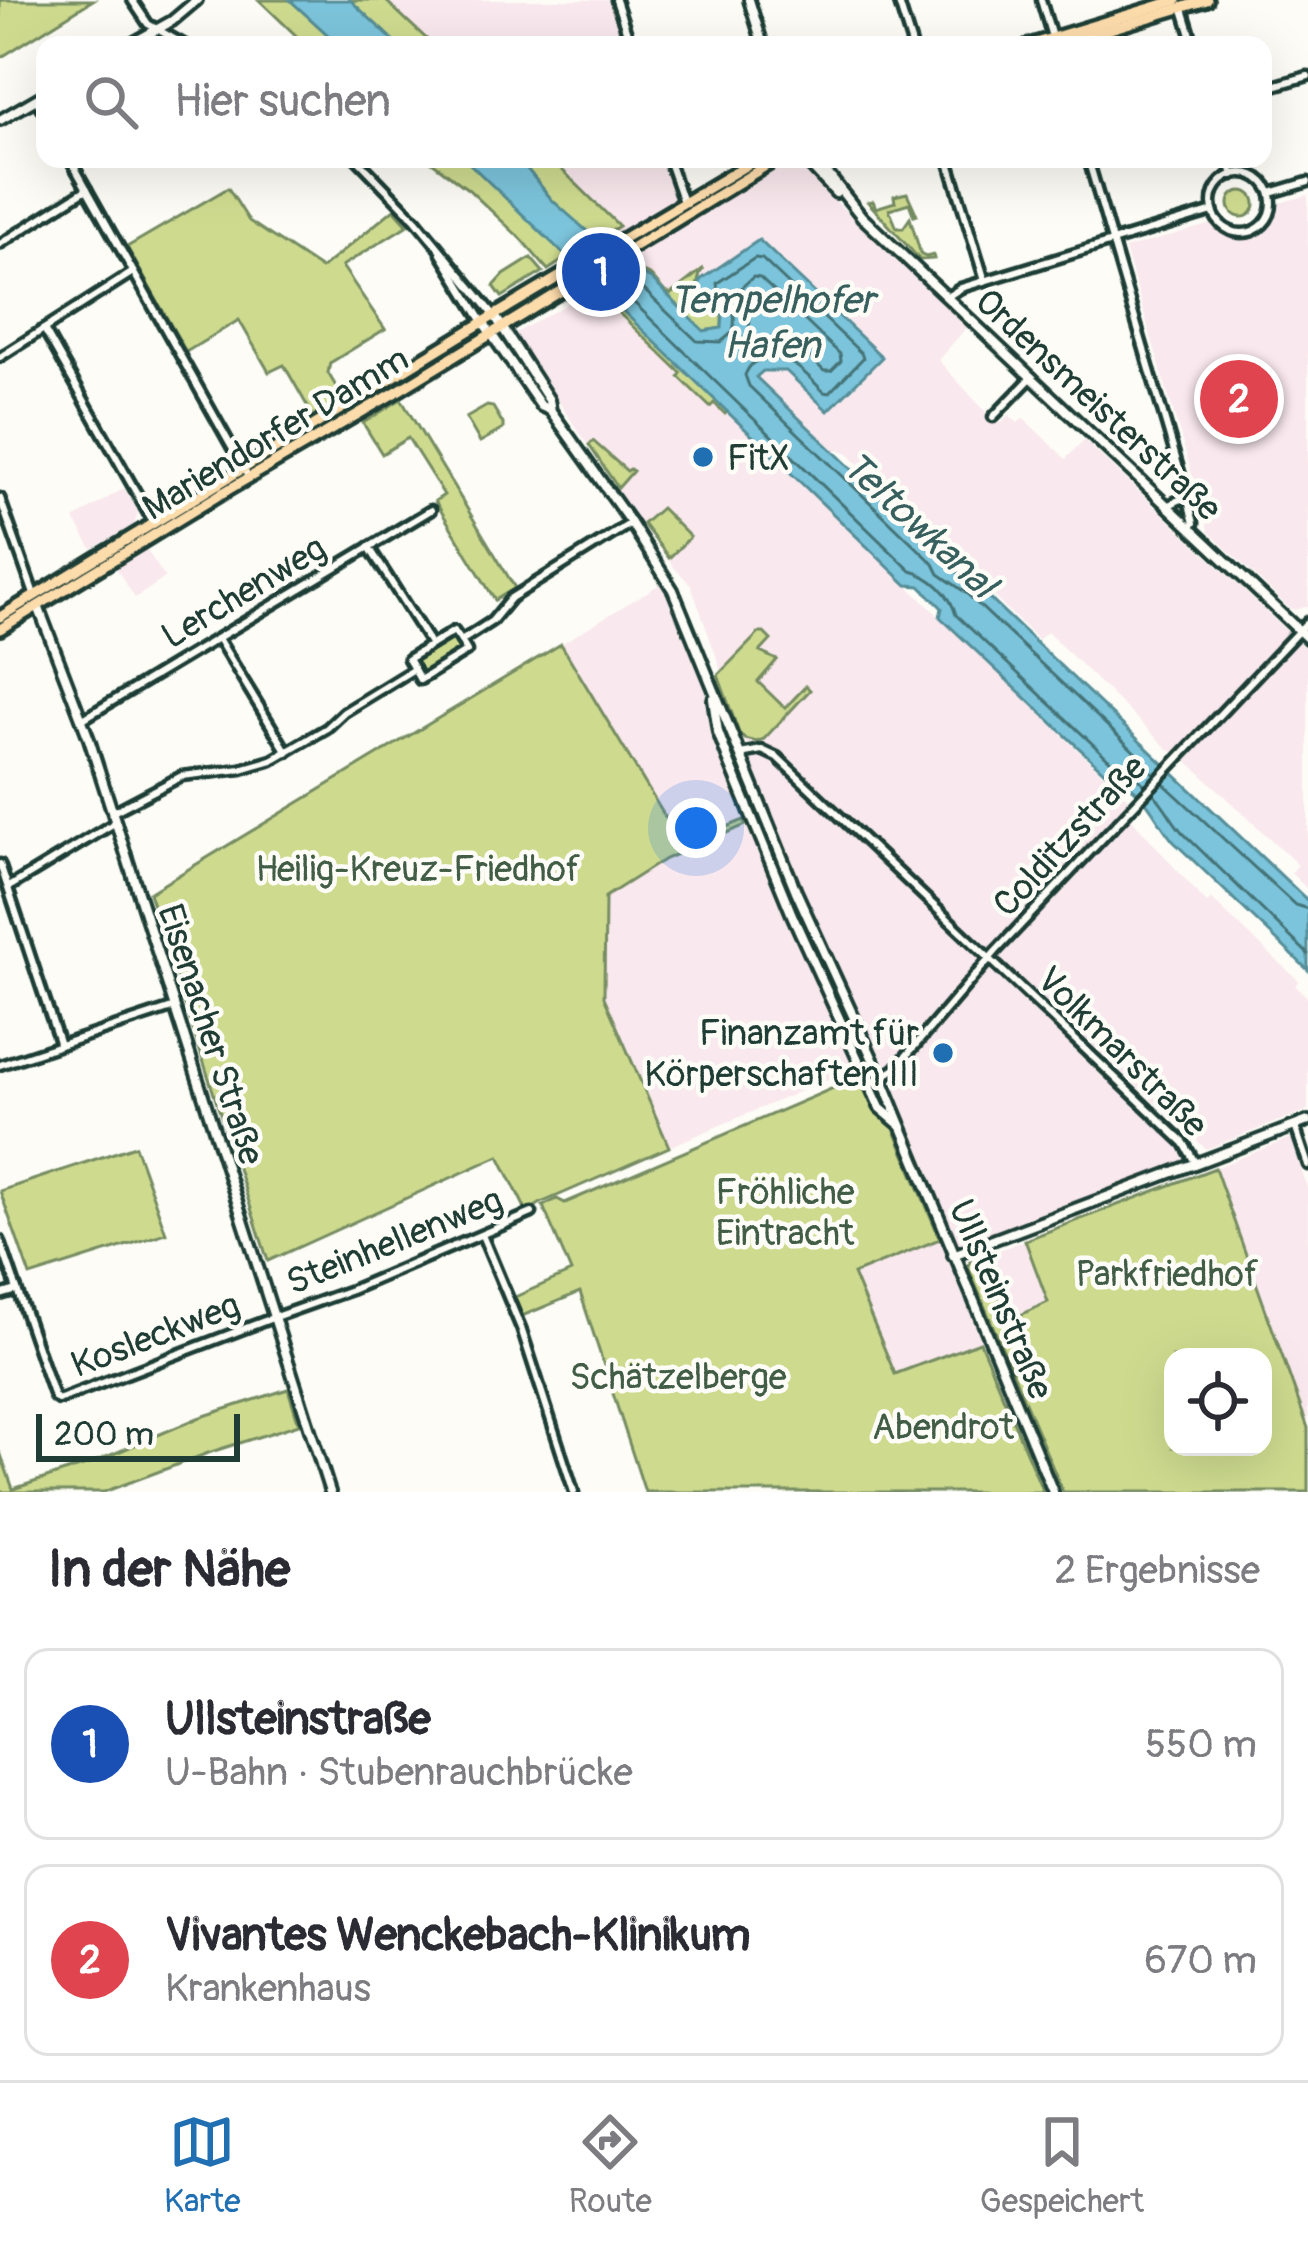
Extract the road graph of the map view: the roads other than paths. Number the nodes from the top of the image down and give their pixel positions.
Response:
1 (132, 0) edge
2 (197, 0) edge
3 (616, 0) edge
4 (749, 0) edge
5 (898, 0) edge
6 (1041, 0) edge
7 (1207, 0) edge
8 (1180, 2) edge
9 (157, 28) junction
10 (144, 36) edge
11 (170, 36) edge
12 (628, 36) edge
13 (760, 36) edge
14 (909, 36) edge
15 (1052, 36) edge
16 (1076, 36) edge
17 (1191, 36) edge
18 (1308, 76) edge
19 (1272, 86) edge
20 (36, 98) edge
21 (0, 120) edge
22 (75, 168) edge
23 (366, 168) edge
24 (671, 168) edge
25 (741, 168) edge
26 (762, 168) edge
27 (812, 168) edge
28 (822, 168) edge
29 (951, 168) edge
30 (1091, 168) edge
31 (1231, 168) edge
32 (1233, 175) junction
33 (1308, 182) edge
34 (87, 190) junction
35 (1271, 193) junction
36 (682, 202) junction
37 (854, 208) junction
38 (1213, 212) junction
39 (1113, 242) junction
40 (0, 244) edge
41 (436, 246) junction
42 (133, 272) junction
43 (986, 281) junction
44 (946, 297) junction
45 (495, 316) junction
46 (483, 322) junction
47 (44, 329) junction
48 (496, 331) junction
49 (0, 357) edge
50 (1032, 377) junction
51 (993, 417) dead end
52 (246, 473) junction
53 (1187, 496) junction
54 (0, 498) edge
55 (1167, 506) junction
56 (431, 510) dead end
57 (631, 523) junction
58 (1191, 527) junction
59 (156, 528) junction
60 (370, 547) junction
61 (36, 601) junction
62 (0, 617) edge
63 (1308, 621) edge
64 (0, 629) edge
65 (1299, 630) junction
66 (1308, 639) edge
67 (219, 640) junction
68 (461, 641) junction
69 (431, 645) junction
70 (414, 669) junction
71 (712, 687) junction
72 (82, 719) junction
73 (287, 752) junction
74 (740, 754) junction
75 (728, 759) junction
76 (114, 817) junction
77 (771, 829) junction
78 (758, 835) junction
79 (0, 864) edge
80 (9, 887) junction
81 (990, 958) junction
82 (175, 1007) junction
83 (60, 1045) junction
84 (868, 1048) junction
85 (856, 1053) junction
86 (0, 1065) edge
87 (882, 1079) junction
88 (871, 1084) junction
89 (1308, 1121) edge
90 (1295, 1126) junction
91 (902, 1127) junction
92 (1196, 1163) junction
93 (1308, 1166) edge
94 (532, 1213) dead end
95 (482, 1234) junction
96 (0, 1240) edge
97 (953, 1256) junction
98 (17, 1290) junction
99 (0, 1295) edge
100 (275, 1316) junction
101 (330, 1492) edge
102 (574, 1492) edge
103 (1052, 1492) edge

1 - 9 street
2 - 9 street
3 - 12 street
4 - 13 street
5 - 14 street
6 - 15 street
7 - 8 main road
8 - 16 main road
8 - 17 street
9 - 10 street
9 - 11 street
18 - 19 street
20 - 21 street
22 - 34 street
23 - 41 street, Ullsteinstraße
24 - 36 street
25 - 36 main road, Mariendorfer Damm
26 - 48 main road, Mariendorfer Damm
27 - 37 street, Ordensmeisterstraße
28 - 37 street, Ordensmeisterstraße
29 - 43 street
30 - 39 street
31 - 32 street
32 - 35 street
32 - 38 street
33 - 35 street
34 - 40 street
34 - 42 street
35 - 38 street
36 - 45 main road, Mariendorfer Damm
37 - 44 street, Ordensmeisterstraße
38 - 39 street
39 - 43 street
39 - 53 street
41 - 45 street, Ullsteinstraße
41 - 46 street, Ullsteinstraße
42 - 47 street
42 - 52 street
43 - 44 street
44 - 50 street, Ordensmeisterstraße
45 - 46 main road, Mariendorfer Damm
45 - 48 street, Ullsteinstraße
46 - 48 street, Ullsteinstraße
46 - 52 main road, Mariendorfer Damm
47 - 49 street
47 - 59 street
48 - 52 main road, Mariendorfer Damm
48 - 57 street, Ullsteinstraße
50 - 51 street
50 - 55 street, Ordensmeisterstraße
52 - 59 main road, Mariendorfer Damm
53 - 55 street
53 - 58 street
54 - 61 street
55 - 58 street, Ordensmeisterstraße
56 - 60 street, Lerchenweg
57 - 68 street
57 - 71 street, Ullsteinstraße
58 - 65 street, Ordensmeisterstraße
59 - 61 main road, Mariendorfer Damm
60 - 67 street, Lerchenweg
60 - 69 street
61 - 62 main road, Mariendorfer Damm
61 - 64 main road, Mariendorfer Damm
61 - 72 street, Eisenacher Straße
63 - 65 street, Colditzstraße
65 - 66 street, Ordensmeisterstraße
65 - 81 street, Colditzstraße
67 - 72 street, Lerchenweg
67 - 73 street
68 - 69 street
68 - 70 street
69 - 70 street
70 - 73 street
71 - 74 street, Ullsteinstraße
71 - 75 street, Ullsteinstraße
72 - 76 street, Eisenacher Straße
73 - 76 street
74 - 75 street
74 - 77 street, Ullsteinstraße
74 - 81 street, Volkmarstraße
75 - 78 street, Ullsteinstraße
76 - 80 street
76 - 82 street, Eisenacher Straße
77 - 78 street
77 - 84 street, Ullsteinstraße
78 - 85 street, Ullsteinstraße
79 - 80 street
80 - 83 street
81 - 87 street, Colditzstraße
81 - 92 street, Volkmarstraße
82 - 83 street
82 - 100 street, Eisenacher Straße
83 - 86 street
84 - 85 street
84 - 87 street, Ullsteinstraße
85 - 88 street, Ullsteinstraße
87 - 88 street, Colditzstraße
87 - 91 street, Ullsteinstraße
88 - 91 street, Ullsteinstraße
89 - 90 street
90 - 92 street
90 - 93 street
91 - 97 street, Ullsteinstraße
92 - 97 street
94 - 95 street, Steinhellenweg
95 - 100 street, Steinhellenweg
95 - 102 street
96 - 98 street
97 - 103 street, Ullsteinstraße
98 - 99 street
98 - 100 street, Kosleckweg
100 - 101 street, Eisenacher Straße

